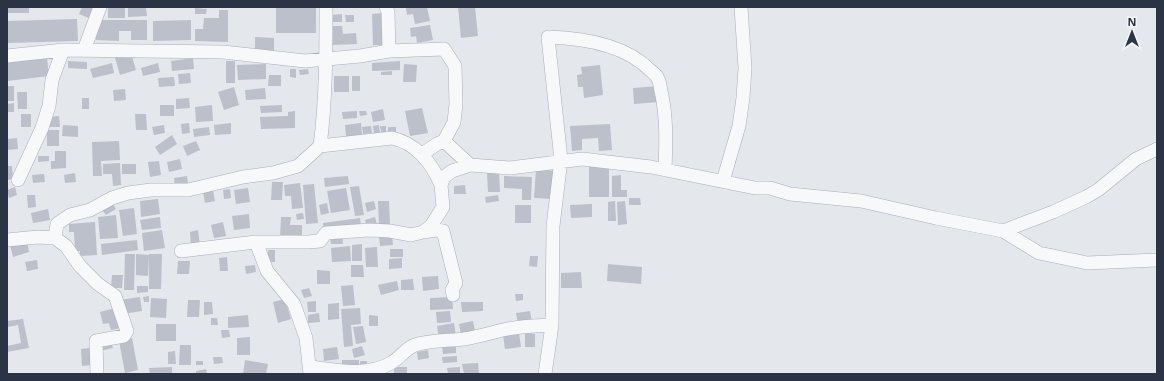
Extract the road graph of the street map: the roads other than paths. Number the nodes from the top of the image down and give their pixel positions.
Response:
1 (100, 7) edge
2 (326, 7) edge
3 (386, 7) edge
4 (741, 7) edge
5 (63, 50) junction
6 (84, 50) junction
7 (389, 51) junction
8 (7, 56) edge
9 (326, 60) junction
10 (444, 141) junction
11 (320, 146) junction
12 (1157, 149) edge
13 (422, 154) junction
14 (561, 160) junction
15 (470, 165) junction
16 (665, 170) junction
17 (18, 180) dead end
18 (723, 181) junction
19 (441, 185) junction
20 (1003, 231) junction
21 (423, 232) junction
22 (55, 238) junction
23 (7, 240) edge
24 (256, 242) junction
25 (181, 251) dead end
26 (1157, 260) edge
27 (453, 295) dead end
28 (552, 325) junction
29 (310, 370) edge
30 (97, 374) edge
31 (545, 374) edge

1 - 6 street
2 - 9 street
3 - 7 street
4 - 18 street
5 - 6 street
5 - 8 street
5 - 17 street
6 - 9 street
7 - 9 street
7 - 10 street
9 - 11 street
10 - 13 street
10 - 15 street
11 - 13 street
11 - 22 street
12 - 20 street
13 - 19 street
14 - 15 street
14 - 16 street
14 - 16 street
14 - 28 street
15 - 19 street
16 - 18 street
18 - 20 street
19 - 21 street
20 - 26 street
21 - 24 street
21 - 27 street
22 - 23 street
22 - 30 street
24 - 25 street
24 - 29 street
28 - 29 street
28 - 31 street

